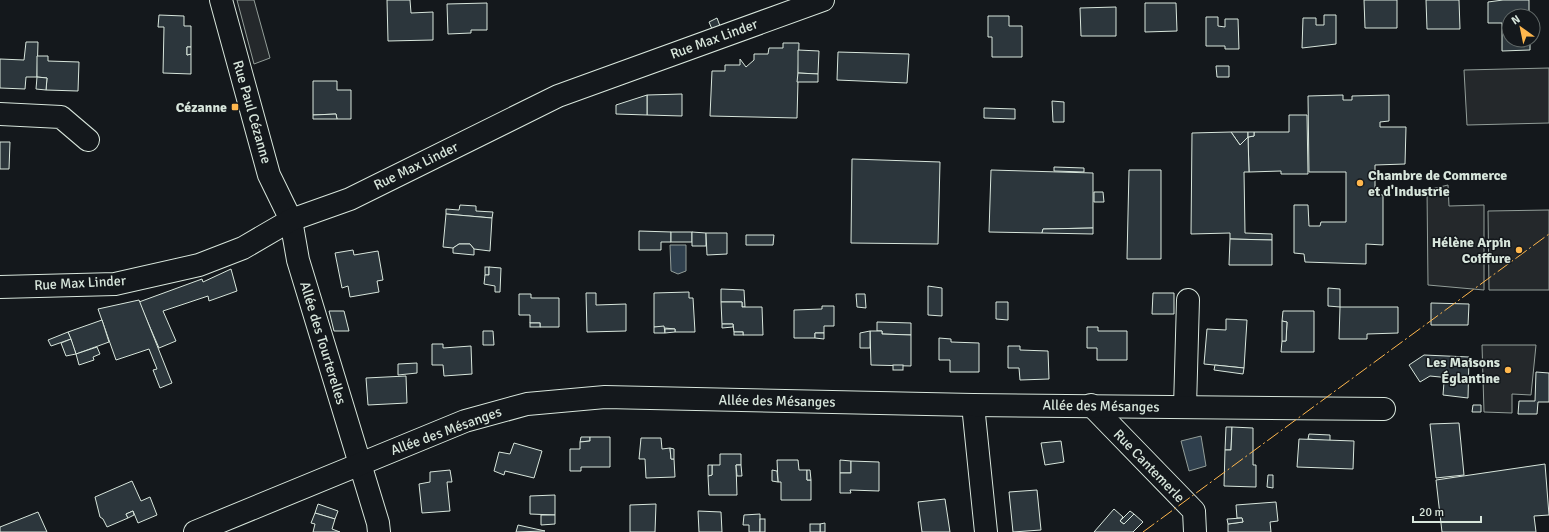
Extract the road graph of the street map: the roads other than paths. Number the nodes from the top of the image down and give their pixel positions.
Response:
1 (221, 0) edge
2 (823, 0) edge
3 (0, 114) edge
4 (88, 140) dead end
5 (291, 220) junction
6 (0, 287) edge
7 (1188, 300) dead end
8 (973, 405) junction
9 (1091, 405) junction
10 (1186, 407) junction
11 (1384, 409) dead end
12 (360, 464) junction
13 (195, 532) edge
14 (379, 532) edge
15 (986, 532) edge
16 (1196, 532) edge

1 - 5 street, Rue Paul Cézanne
2 - 5 street, Rue Max Linder
3 - 4 street
5 - 6 street, Rue Max Linder
5 - 12 street, Allée des Tourterelles
7 - 10 street
8 - 9 street, Allée des Mésanges
8 - 12 street, Allée des Mésanges
8 - 15 street
9 - 10 street, Allée des Mésanges
9 - 16 street, Rue Cantemerle
10 - 11 street, Allée des Mésanges
12 - 13 street, Allée des Mésanges
12 - 14 street, Allée des Tourterelles

